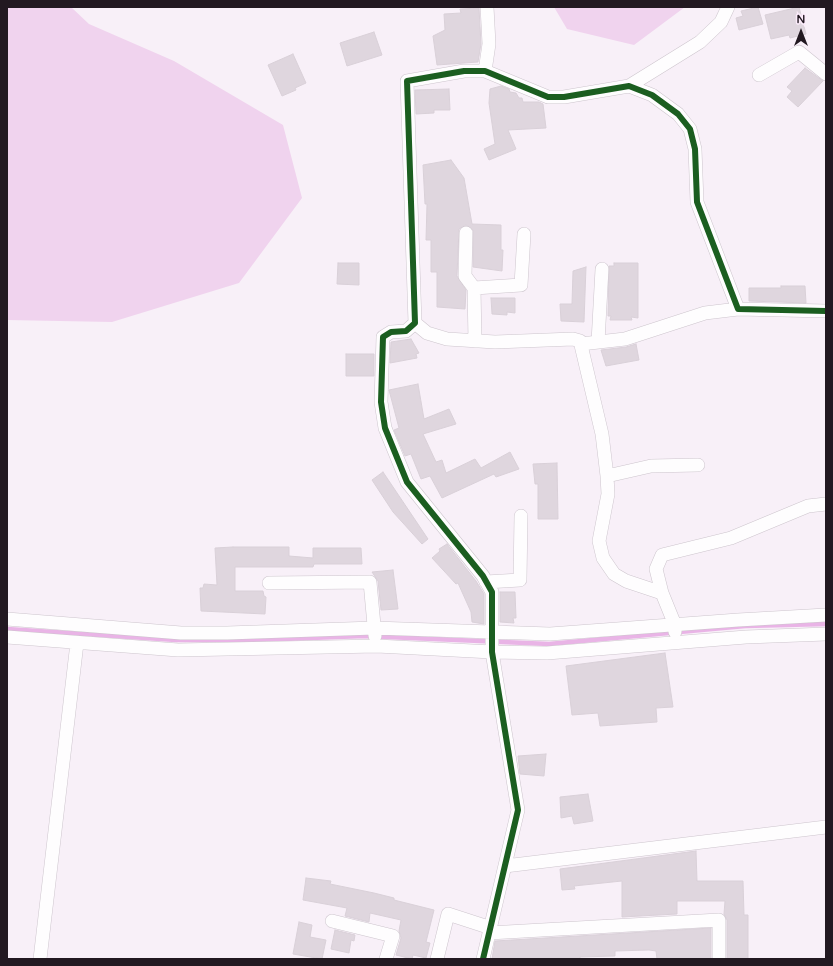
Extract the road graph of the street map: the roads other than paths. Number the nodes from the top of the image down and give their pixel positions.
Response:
1 (487, 7) edge
2 (728, 7) edge
3 (485, 71) junction
4 (758, 74) dead end
5 (826, 74) edge
6 (629, 86) junction
7 (466, 233) dead end
8 (524, 234) dead end
9 (602, 269) dead end
10 (474, 288) junction
11 (738, 309) junction
12 (826, 311) edge
13 (415, 324) junction
14 (475, 341) junction
15 (598, 342) junction
16 (581, 344) junction
17 (698, 465) dead end
18 (608, 476) junction
19 (826, 504) edge
20 (521, 516) dead end
21 (486, 582) junction
22 (269, 583) dead end
23 (662, 593) junction
24 (826, 616) edge
25 (7, 619) edge
26 (675, 633) junction
27 (826, 634) edge
28 (376, 636) junction
29 (7, 637) edge
30 (180, 641) junction
31 (492, 642) junction
32 (77, 643) junction
33 (826, 827) edge
34 (505, 866) junction
35 (332, 921) dead end
36 (490, 930) junction
37 (40, 959) edge
38 (386, 959) edge
39 (437, 959) edge
40 (483, 959) edge
41 (719, 959) edge

1 - 3 street
2 - 6 street
3 - 6 street
3 - 13 street
4 - 5 street
6 - 11 street
7 - 10 street
8 - 10 street
9 - 15 street
10 - 14 street
11 - 12 street
11 - 15 street
13 - 14 street
13 - 21 street
14 - 16 street
15 - 16 street
16 - 18 street
17 - 18 street
18 - 23 street
19 - 23 street
20 - 21 street
21 - 31 street
22 - 28 street
23 - 26 street
24 - 26 street
25 - 30 street
26 - 27 street
26 - 31 street
26 - 31 street
28 - 30 street
28 - 30 street
28 - 31 street
28 - 31 street
29 - 32 street
30 - 32 street
31 - 34 street
32 - 37 street
33 - 34 street
34 - 36 street
35 - 38 street
36 - 39 street
36 - 40 street
36 - 41 street

